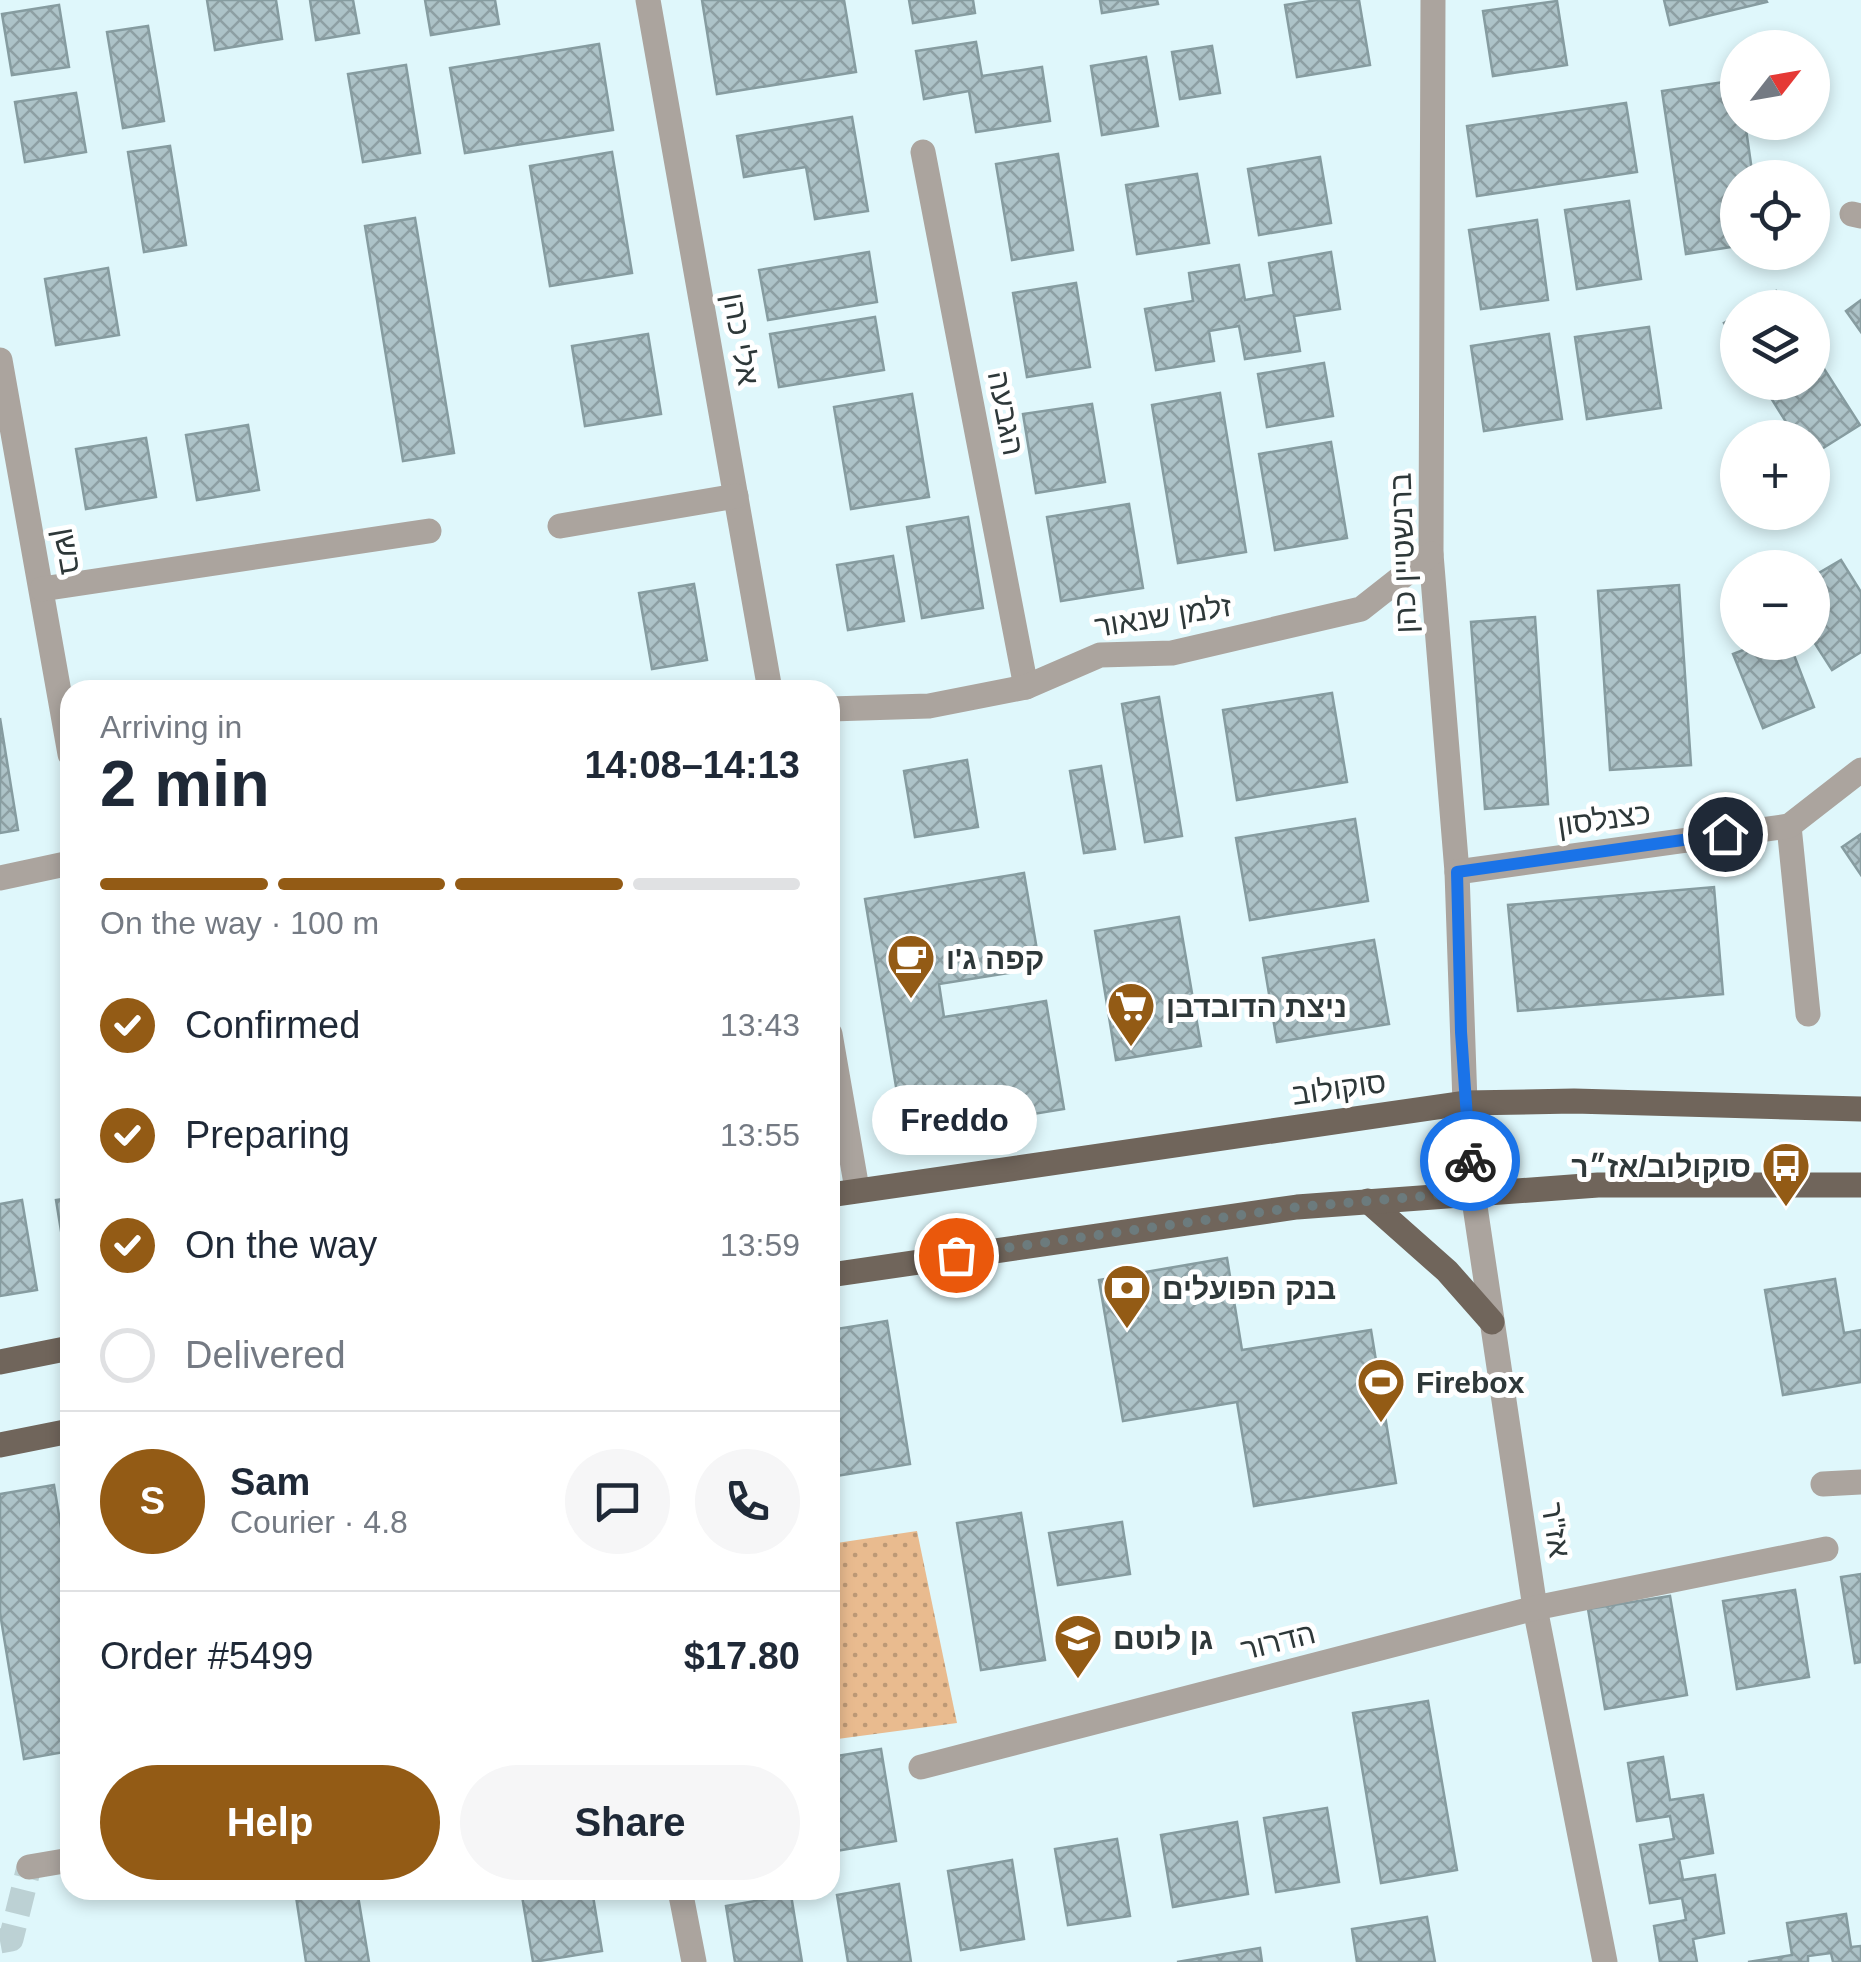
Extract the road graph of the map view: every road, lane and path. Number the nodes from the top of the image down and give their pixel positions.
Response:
1 (648, 0) edge
2 (1433, 0) edge
3 (923, 152) dead end
4 (0, 360) edge
5 (736, 496) junction
6 (560, 526) dead end
7 (429, 532) dead end
8 (1431, 554) junction
9 (42, 589) junction
10 (768, 680) edge
11 (1026, 687) junction
12 (60, 695) edge
13 (840, 709) edge
14 (1861, 770) edge
15 (1789, 826) junction
16 (60, 865) edge
17 (1457, 872) junction
18 (0, 878) edge
19 (1808, 1014) dead end
20 (840, 1091) edge
21 (1464, 1103) junction
22 (1861, 1109) edge
23 (1861, 1185) edge
24 (857, 1189) junction
25 (840, 1192) edge
26 (1472, 1192) junction
27 (1368, 1202) junction
28 (840, 1275) edge
29 (1492, 1322) junction
30 (60, 1350) edge
31 (0, 1362) edge
32 (60, 1433) edge
33 (0, 1446) edge
34 (1861, 1482) edge
35 (1823, 1484) dead end
36 (1826, 1549) dead end
37 (1535, 1608) junction
38 (921, 1767) dead end
39 (60, 1861) edge
40 (29, 1866) dead end
41 (682, 1900) edge
42 (694, 1962) edge
43 (1605, 1962) edge

1 - 5 street, אלי כהן
2 - 8 street, ברנשטיין כהן
3 - 11 street, הגבעה
4 - 9 street, בשן
5 - 6 street
5 - 10 street, אלי כהן
7 - 9 street
8 - 11 street, זלמן שנאור
8 - 17 street, ברנשטיין כהן
9 - 12 street, בשן
11 - 13 street, זלמן שנאור
14 - 15 street, כצנלסון
15 - 17 street, כצנלסון
15 - 19 street
16 - 18 street
17 - 21 street, ברנשטיין כהן
20 - 24 street
21 - 22 main road, סוקולוב
21 - 24 main road, סוקולוב
21 - 26 street, אז"ר
23 - 26 main road
24 - 25 main road, סוקולוב
26 - 27 main road
26 - 29 street, אז"ר
27 - 28 main road
27 - 29 main road
29 - 37 street, אז"ר
30 - 31 main road
32 - 33 main road
34 - 35 street
36 - 37 street, הדרור
37 - 38 street, הדרור
37 - 43 street, אז"ר
39 - 40 street
41 - 42 street

